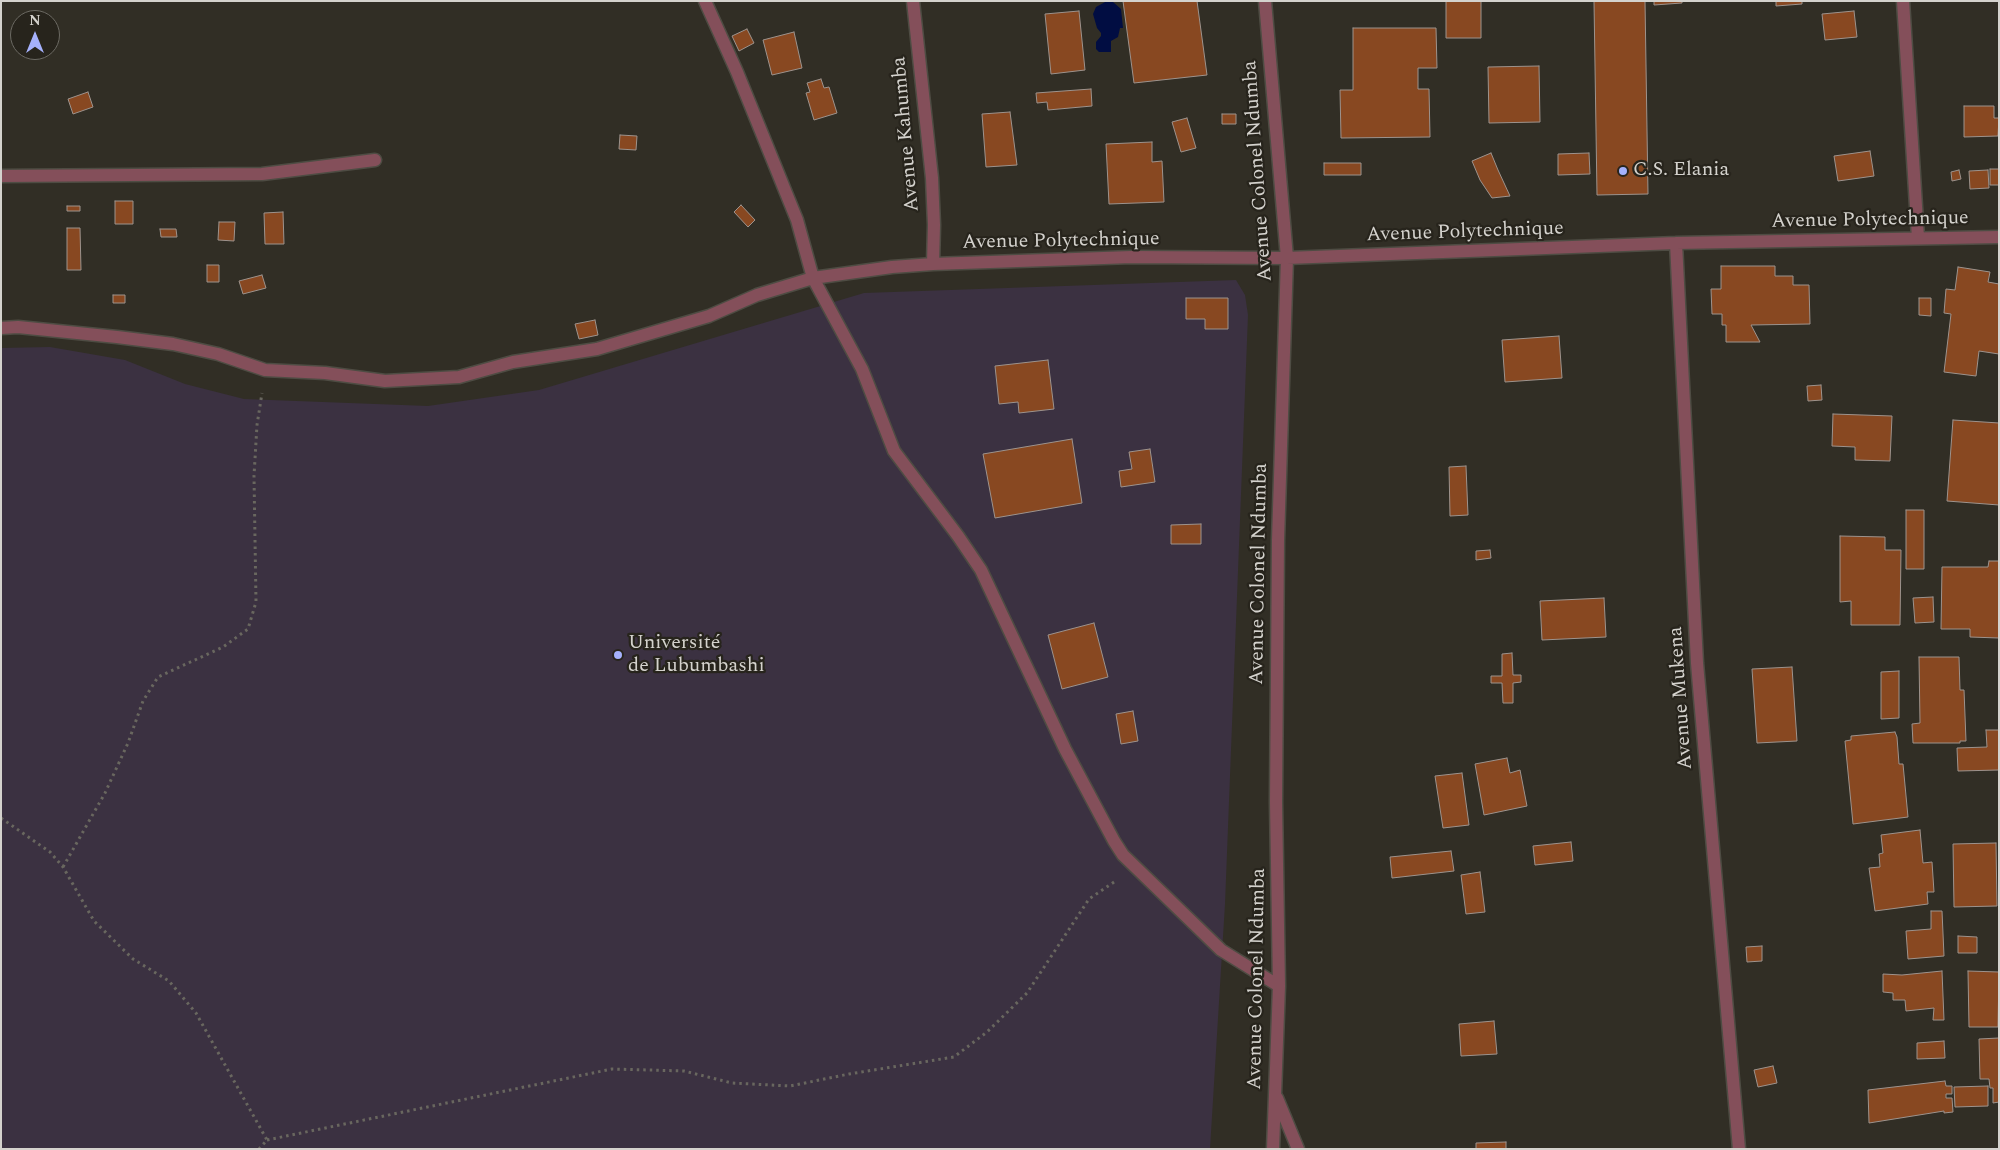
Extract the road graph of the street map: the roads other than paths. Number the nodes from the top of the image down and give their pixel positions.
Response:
1 (705, 1) edge
2 (913, 1) edge
3 (1266, 1) edge
4 (1903, 1) edge
5 (375, 160) dead end
6 (1, 176) edge
7 (1918, 238) junction
8 (1999, 238) edge
9 (1676, 243) junction
10 (1287, 258) junction
11 (933, 264) junction
12 (813, 278) junction
13 (1, 328) edge
14 (1279, 986) junction
15 (1275, 1093) junction
16 (1273, 1149) edge
17 (1298, 1149) edge
18 (1739, 1149) edge

1 - 12 street
2 - 11 street, Avenue Kahumba
3 - 10 street, Avenue Colonel Ndumba
4 - 7 street
5 - 6 street
7 - 8 street, Avenue Polytechnique
7 - 9 street, Avenue Polytechnique
9 - 10 street, Avenue Polytechnique
9 - 18 street, Avenue Mukena
10 - 11 street, Avenue Polytechnique
10 - 14 street, Avenue Colonel Ndumba
11 - 12 street, Avenue Polytechnique
12 - 13 street, Avenue Polytechnique
12 - 14 street
14 - 15 street, Avenue Colonel Ndumba
15 - 16 street, Avenue Colonel Ndumba
15 - 17 street

